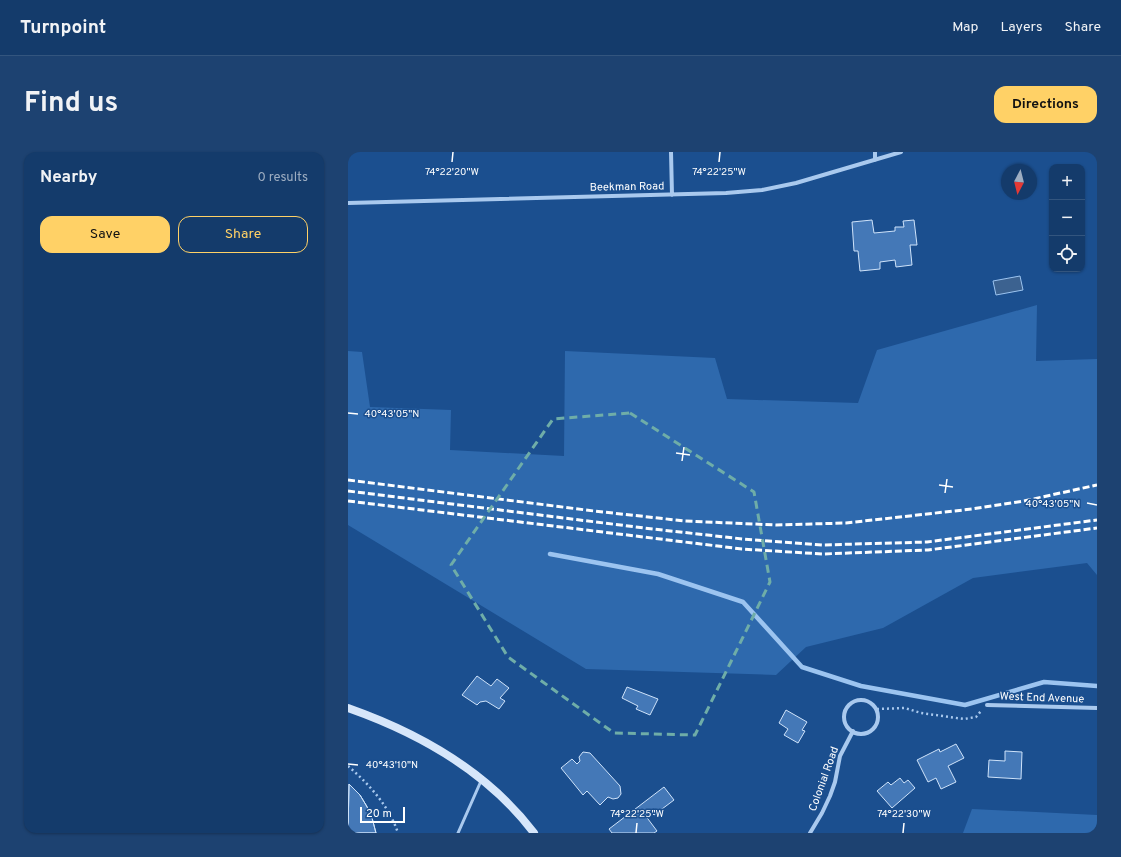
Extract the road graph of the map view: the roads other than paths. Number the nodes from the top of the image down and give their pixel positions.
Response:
1 (671, 152) edge
2 (875, 152) edge
3 (901, 152) edge
4 (875, 160) junction
5 (672, 195) junction
6 (348, 203) edge
7 (987, 705) road end
8 (348, 708) edge
9 (1097, 708) edge
10 (853, 731) junction
11 (482, 779) junction
12 (458, 833) edge
13 (534, 833) edge
14 (810, 833) edge

1 - 5 street
2 - 4 street
3 - 4 street, Beekman Road
4 - 5 street, Beekman Road
5 - 6 street, Beekman Road
7 - 9 street, West End Avenue
8 - 11 street
10 - 10 street
10 - 14 street, Colonial Road
11 - 12 lane
11 - 13 street

